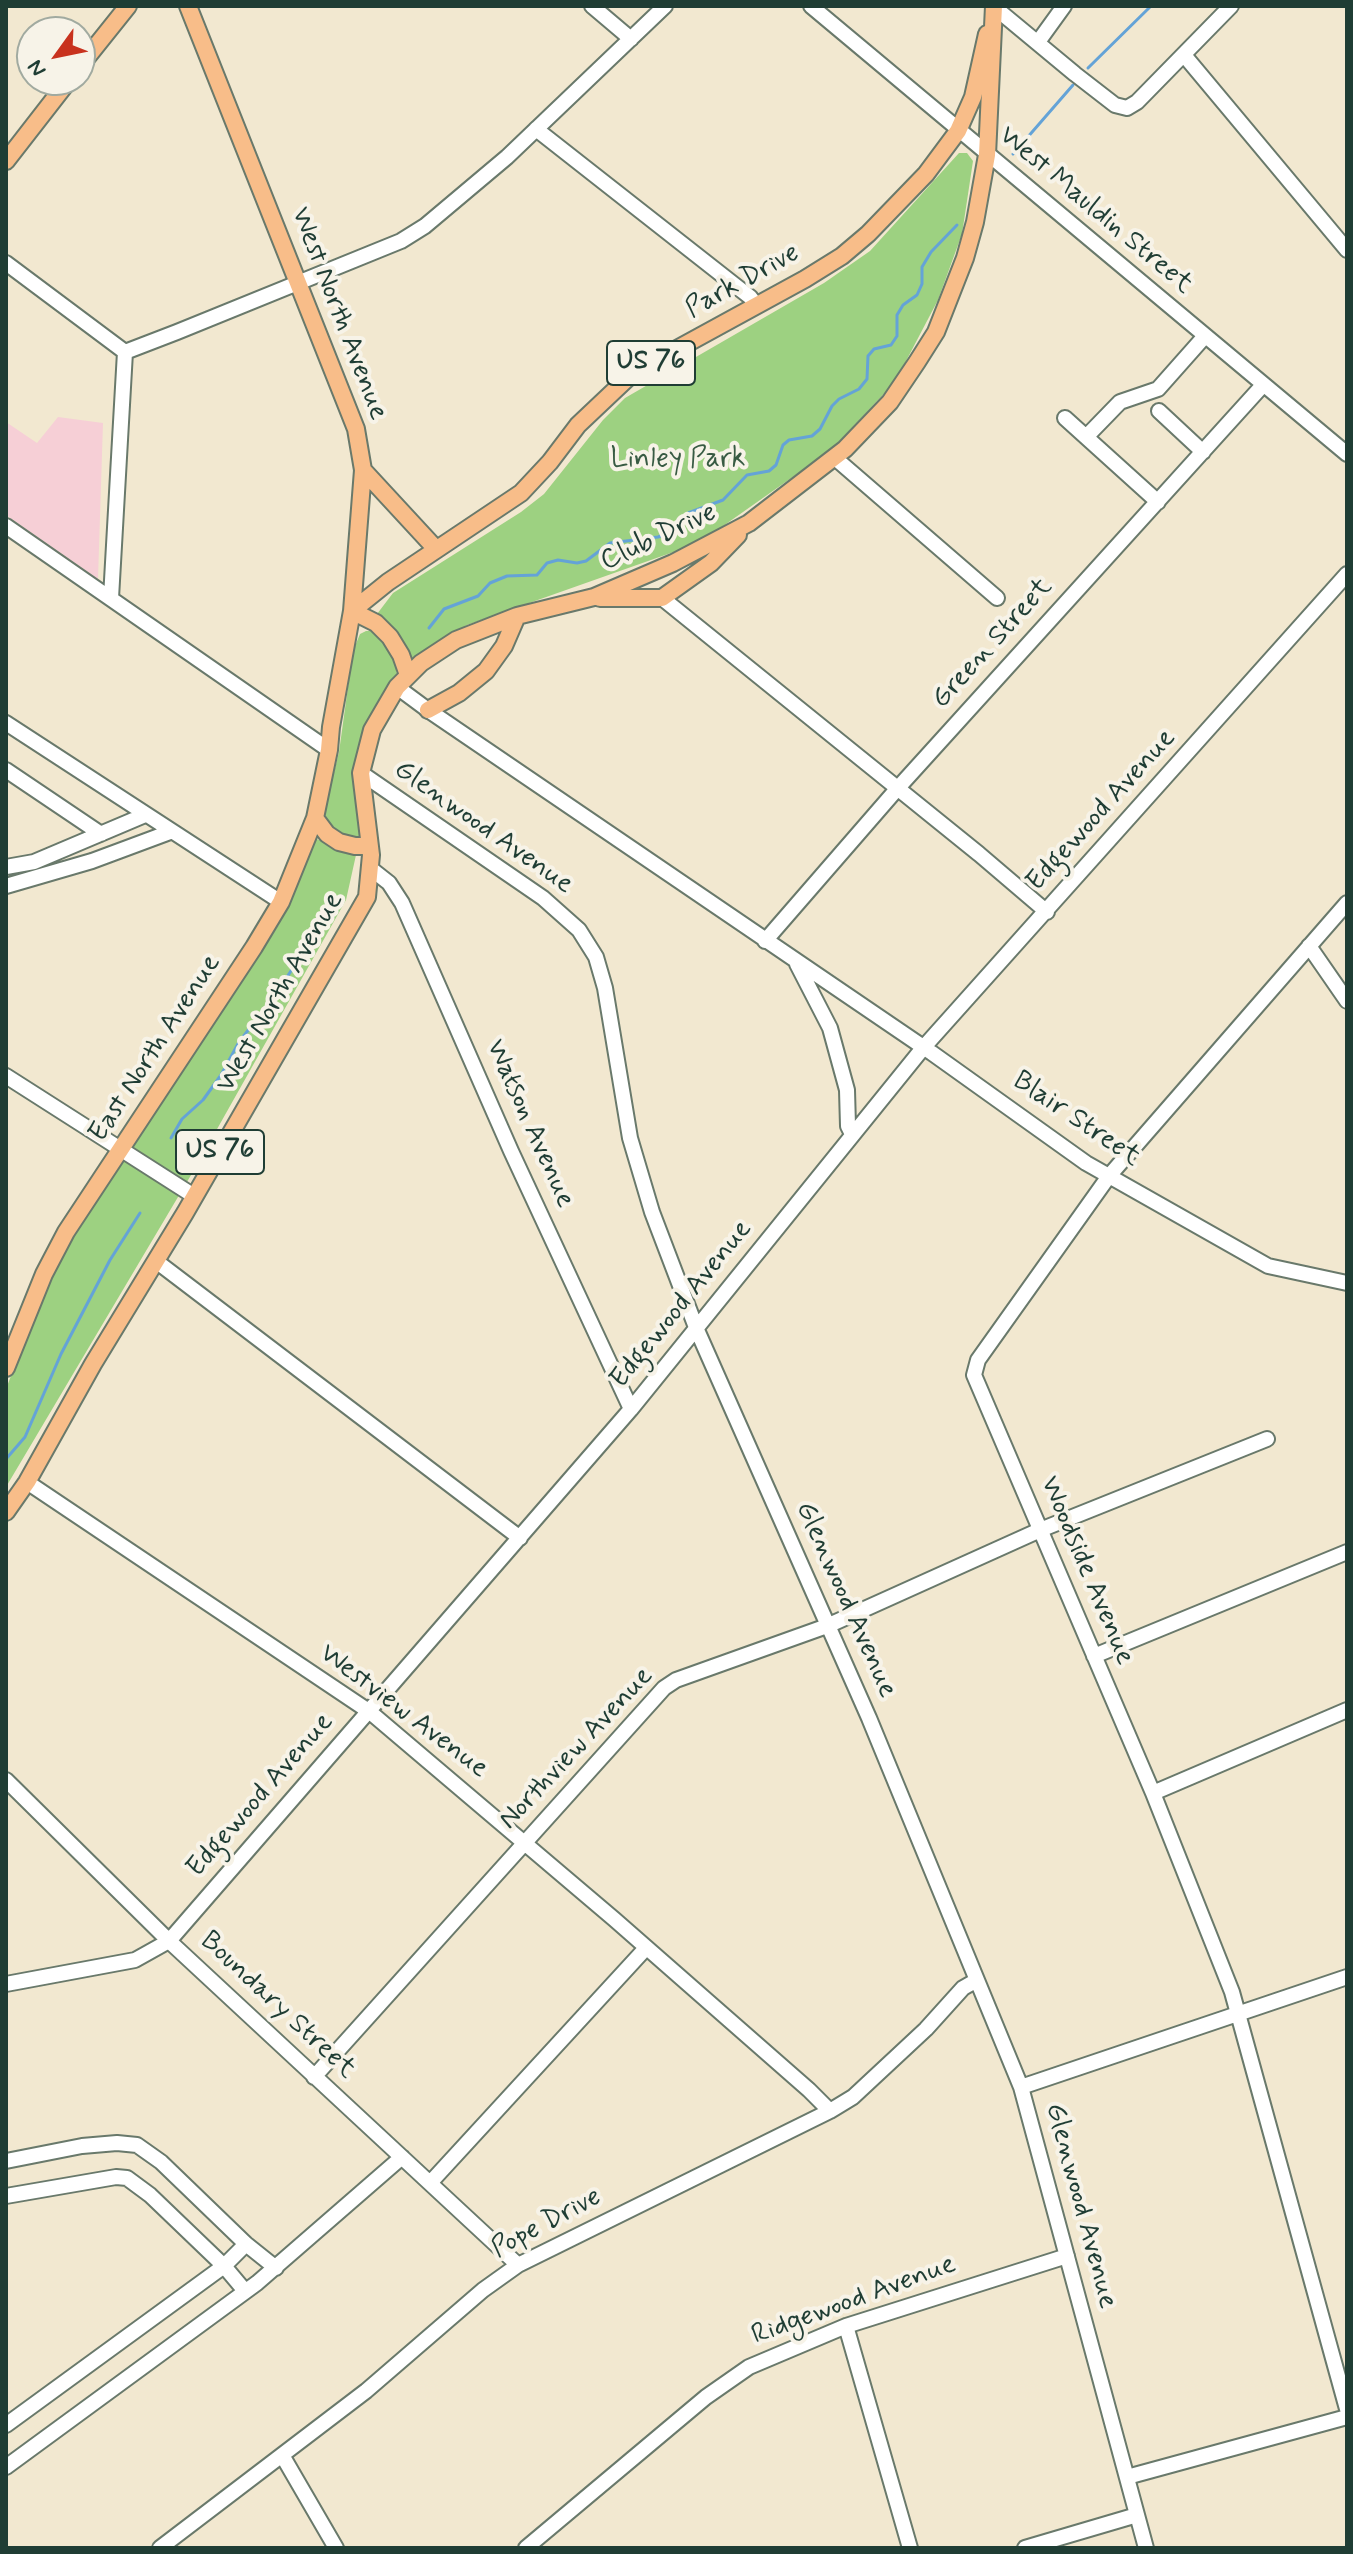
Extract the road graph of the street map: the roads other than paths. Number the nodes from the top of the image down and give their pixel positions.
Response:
1 (128, 6) edge
2 (188, 6) edge
3 (592, 6) edge
4 (665, 6) edge
5 (811, 6) edge
6 (994, 6) edge
7 (1064, 6) edge
8 (1231, 6) edge
9 (631, 39) junction
10 (1038, 42) junction
11 (96, 46) edge
12 (1184, 55) junction
13 (57, 96) edge
14 (536, 129) junction
15 (958, 131) junction
16 (987, 155) junction
17 (6, 161) edge
18 (1347, 250) edge
19 (6, 263) edge
20 (300, 284) junction
21 (756, 305) junction
22 (1205, 336) junction
23 (125, 352) junction
24 (1263, 385) junction
25 (1159, 411) dead end
26 (1065, 418) dead end
27 (1086, 437) junction
28 (1203, 452) junction
29 (1347, 454) edge
30 (835, 458) junction
31 (363, 470) junction
32 (1158, 502) junction
33 (749, 523) junction
34 (6, 526) edge
35 (436, 549) junction
36 (1347, 574) edge
37 (594, 597) junction
38 (111, 598) junction
39 (662, 598) junction
40 (997, 598) dead end
41 (352, 611) junction
42 (517, 616) junction
43 (403, 681) junction
44 (428, 710) junction
45 (6, 723) edge
46 (329, 750) junction
47 (6, 770) edge
48 (361, 773) junction
49 (897, 789) junction
50 (145, 815) junction
51 (315, 818) junction
52 (170, 832) junction
53 (101, 834) junction
54 (370, 846) junction
55 (6, 867) edge
56 (370, 868) junction
57 (6, 886) edge
58 (281, 902) junction
59 (1347, 903) edge
60 (1047, 912) junction
61 (765, 941) junction
62 (1309, 946) junction
63 (795, 961) junction
64 (1347, 1001) edge
65 (923, 1048) junction
66 (6, 1076) edge
67 (852, 1134) junction
68 (121, 1150) junction
69 (1109, 1176) junction
70 (194, 1196) junction
71 (156, 1261) junction
72 (1347, 1267) edge
73 (1344, 1283) edge
74 (697, 1330) junction
75 (6, 1368) edge
76 (631, 1409) junction
77 (1267, 1439) dead end
78 (27, 1482) junction
79 (6, 1512) edge
80 (1040, 1530) junction
81 (520, 1538) junction
82 (1347, 1552) edge
83 (827, 1626) junction
84 (1094, 1656) junction
85 (1347, 1710) edge
86 (370, 1712) junction
87 (6, 1780) edge
88 (1153, 1793) junction
89 (525, 1842) junction
90 (169, 1941) junction
91 (646, 1948) junction
92 (1347, 1977) edge
93 (977, 1980) junction
94 (6, 1984) edge
95 (1237, 2013) junction
96 (314, 2077) junction
97 (1021, 2087) junction
98 (830, 2111) junction
99 (402, 2157) junction
100 (6, 2161) edge
101 (430, 2183) junction
102 (6, 2196) edge
103 (246, 2244) junction
104 (1067, 2256) junction
105 (518, 2265) junction
106 (224, 2266) junction
107 (276, 2268) junction
108 (245, 2291) junction
109 (846, 2326) junction
110 (1347, 2409) edge
111 (1347, 2417) edge
112 (6, 2425) edge
113 (282, 2455) junction
114 (6, 2467) edge
115 (1127, 2477) junction
116 (1137, 2515) junction
117 (160, 2548) edge
118 (336, 2548) edge
119 (526, 2548) edge
120 (910, 2548) edge
121 (1025, 2548) edge
122 (1146, 2548) edge

1 - 11 main road
2 - 20 main road, West North Avenue
3 - 9 street
4 - 9 street
5 - 15 street, West Mauldin Street
6 - 10 street
6 - 15 main road, US 76
6 - 16 main road, US 76
7 - 10 street
8 - 12 street
9 - 14 street
10 - 12 street
12 - 18 street
13 - 17 main road
14 - 20 street
14 - 21 street
15 - 16 street, West Mauldin Street
15 - 21 main road, Park Drive / US 76
16 - 22 street, West Mauldin Street
16 - 30 main road, Club Drive / US 76
19 - 23 street
20 - 23 street
20 - 31 main road, West North Avenue
21 - 35 main road, Park Drive / US 76
22 - 24 street, West Mauldin Street
22 - 27 street
23 - 38 street
24 - 28 street, Green Street
24 - 29 street, West Mauldin Street
25 - 28 street
26 - 27 street
27 - 32 street
28 - 32 street, Green Street
30 - 33 main road, Club Drive / US 76
30 - 40 street
31 - 35 main road
31 - 41 main road, West North Avenue
32 - 49 street, Green Street
33 - 37 main road, Club Drive / US 76
33 - 39 main road
34 - 38 street
35 - 41 main road, Park Drive / US 76
36 - 60 street, Edgewood Avenue
37 - 39 main road
37 - 42 main road, Club Drive / US 76
38 - 46 street
39 - 49 street
41 - 43 main road
41 - 46 main road, West North Avenue / US 76
42 - 43 main road, Club Drive / US 76
42 - 44 main road
43 - 44 street, Blair Street
43 - 48 main road, US 76
44 - 61 street, Blair Street
45 - 50 street
46 - 51 main road, East North Avenue / US 76
47 - 53 street
48 - 54 main road, West North Avenue / US 76
48 - 74 street, Glenwood Avenue
49 - 60 street
49 - 61 street, Green Street
50 - 52 street
50 - 53 street
51 - 54 main road
51 - 58 main road, East North Avenue / US 76
52 - 57 street
52 - 58 street
53 - 55 street
54 - 56 main road, West North Avenue / US 76
56 - 70 main road, West North Avenue / US 76
56 - 76 street, Watson Avenue
58 - 68 main road, East North Avenue / US 76
59 - 62 street
60 - 65 street, Edgewood Avenue
61 - 63 street, Blair Street
62 - 64 street
62 - 69 street
63 - 65 street, Blair Street
63 - 67 street, Blair Street
65 - 67 street, Edgewood Avenue
65 - 69 street, Blair Street
66 - 68 street
67 - 74 street, Edgewood Avenue
68 - 70 street
68 - 75 main road, East North Avenue / US 76
69 - 73 street, Blair Street
69 - 80 street, Woodside Avenue
70 - 71 main road, West North Avenue / US 76
71 - 78 main road, West North Avenue / US 76
71 - 81 street
72 - 73 street
74 - 76 street, Edgewood Avenue
74 - 83 street, Glenwood Avenue
76 - 81 street, Edgewood Avenue
77 - 80 street, Northview Avenue
78 - 79 main road, West North Avenue / US 76
78 - 86 street, Westview Avenue
80 - 83 street, Northview Avenue
80 - 84 street, Woodside Avenue
81 - 86 street, Edgewood Avenue
82 - 84 street
83 - 89 street, Northview Avenue
83 - 93 street, Glenwood Avenue
84 - 88 street, Woodside Avenue
85 - 88 street
86 - 89 street, Westview Avenue
86 - 90 street, Edgewood Avenue
87 - 90 street, Boundary Street
88 - 95 street, Woodside Avenue
89 - 91 street, Westview Avenue
89 - 96 street, Northview Avenue
90 - 94 street, Edgewood Avenue
90 - 96 street, Boundary Street
91 - 98 street, Westview Avenue
91 - 101 street
92 - 95 street
93 - 97 street, Glenwood Avenue
93 - 98 street, Pope Drive
95 - 97 street
95 - 110 street, Woodside Avenue
96 - 99 street, Boundary Street
97 - 104 street, Glenwood Avenue
98 - 105 street, Pope Drive
99 - 101 street, Boundary Street
99 - 107 street
100 - 103 street
101 - 105 street, Boundary Street
102 - 106 street
103 - 106 street
103 - 107 street
104 - 109 street, Ridgewood Avenue
104 - 115 street, Glenwood Avenue
105 - 113 street, Pope Drive
106 - 108 street
106 - 112 street
107 - 108 street
108 - 114 street
109 - 119 street, Ridgewood Avenue
109 - 120 street
111 - 115 street
113 - 117 street, Pope Drive
113 - 118 street
115 - 116 street, Glenwood Avenue
116 - 121 street
116 - 122 street, Glenwood Avenue

